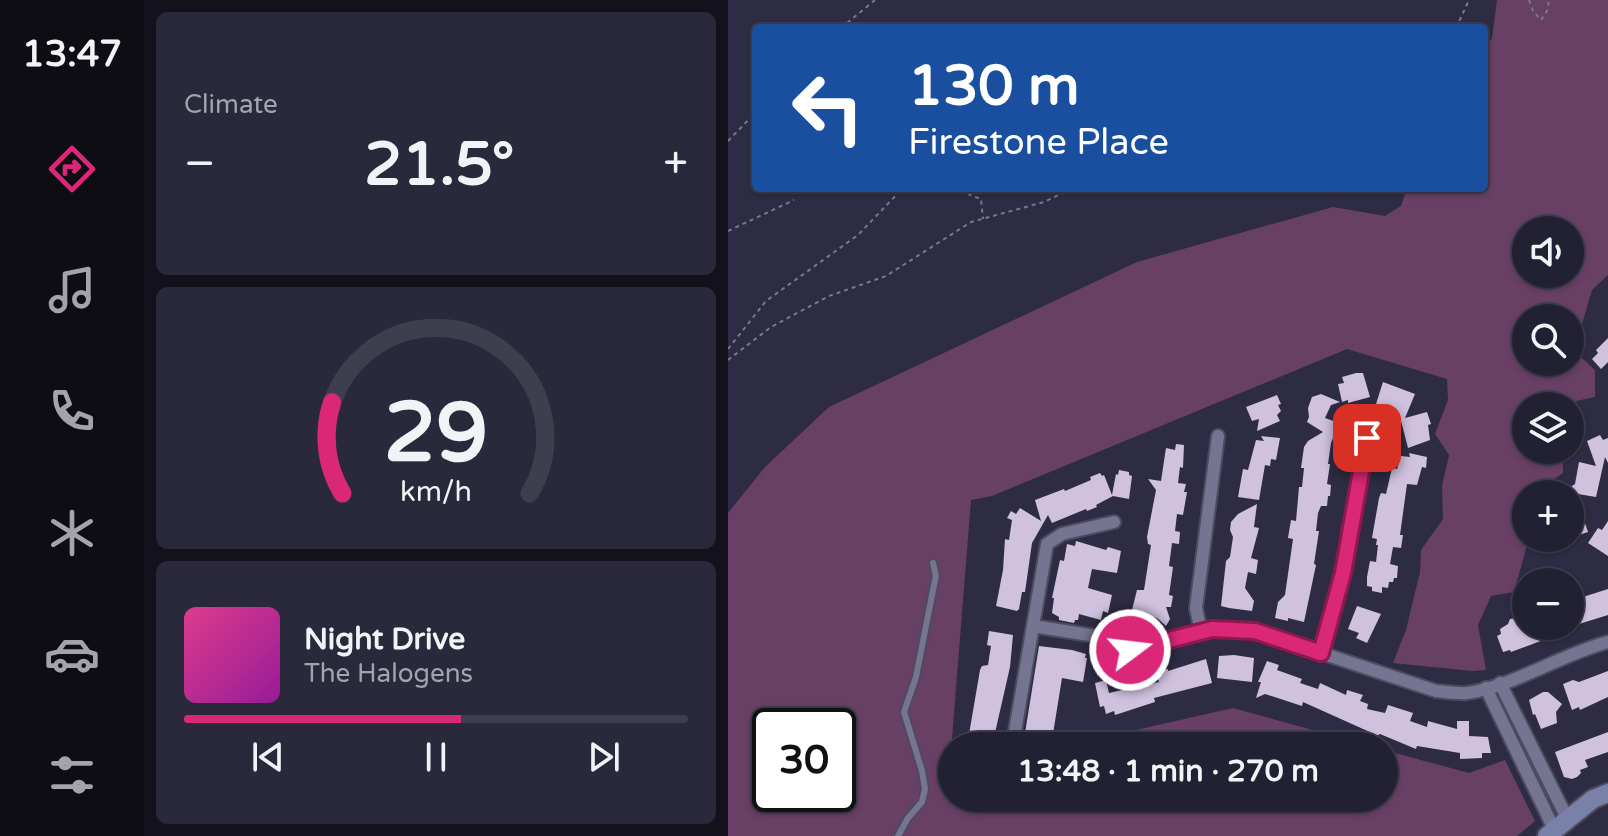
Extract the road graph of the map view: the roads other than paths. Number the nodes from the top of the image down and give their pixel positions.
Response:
1 (1218, 436) dead end
2 (1367, 438) dead end
3 (1114, 522) dead end
4 (933, 563) dead end
5 (1033, 626) junction
6 (1201, 632) junction
7 (1608, 642) edge
8 (1321, 653) junction
9 (1500, 683) junction
10 (1486, 688) junction
11 (1015, 732) edge
12 (1608, 793) edge
13 (1556, 828) edge
14 (898, 836) edge

1 - 6 street
2 - 8 street
3 - 5 street
4 - 14 lane
5 - 6 street
5 - 11 street
6 - 8 street
7 - 9 street
8 - 10 street
9 - 10 street
9 - 13 street
10 - 13 street
12 - 13 street

